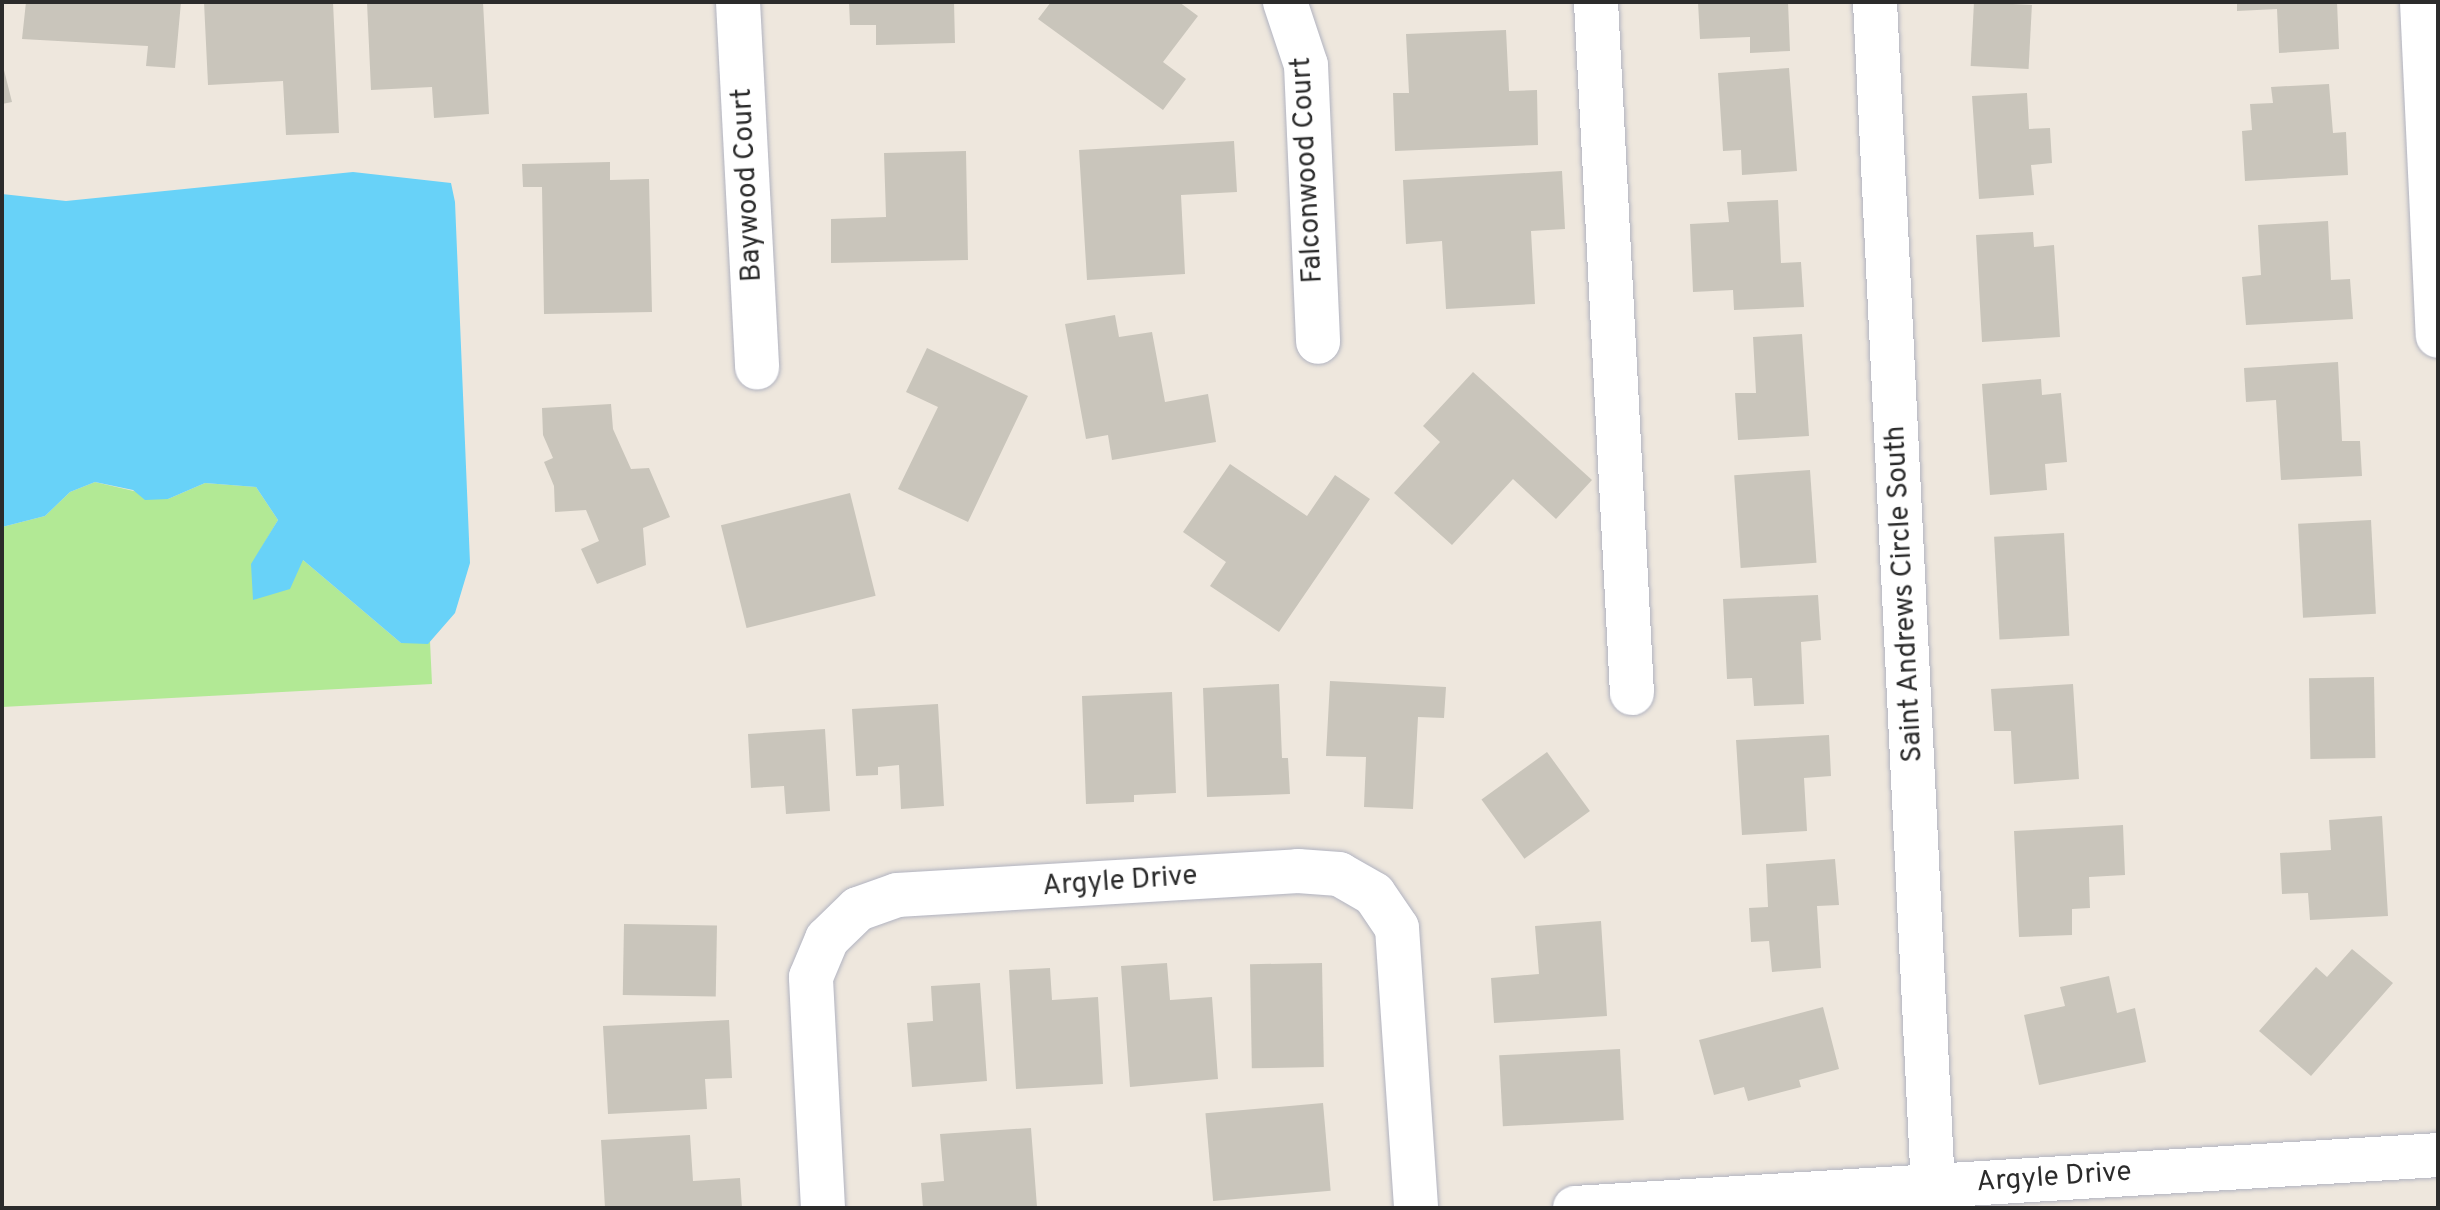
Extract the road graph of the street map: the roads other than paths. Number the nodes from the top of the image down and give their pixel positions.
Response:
1 (738, 2) edge
2 (1285, 2) edge
3 (1596, 2) edge
4 (1875, 2) edge
5 (2422, 2) edge
6 (2438, 336) edge
7 (1318, 342) dead end
8 (757, 368) dead end
9 (1632, 693) dead end
10 (2438, 1155) edge
11 (1933, 1197) edge
12 (823, 1208) edge
13 (1416, 1208) edge
14 (1575, 1208) edge

1 - 8 street, Baywood Court
2 - 7 street, Falconwood Court
3 - 9 street
4 - 11 street, Saint Andrews Circle South
5 - 6 street
10 - 11 street, Argyle Drive
11 - 14 street, Argyle Drive
12 - 13 street, Argyle Drive

